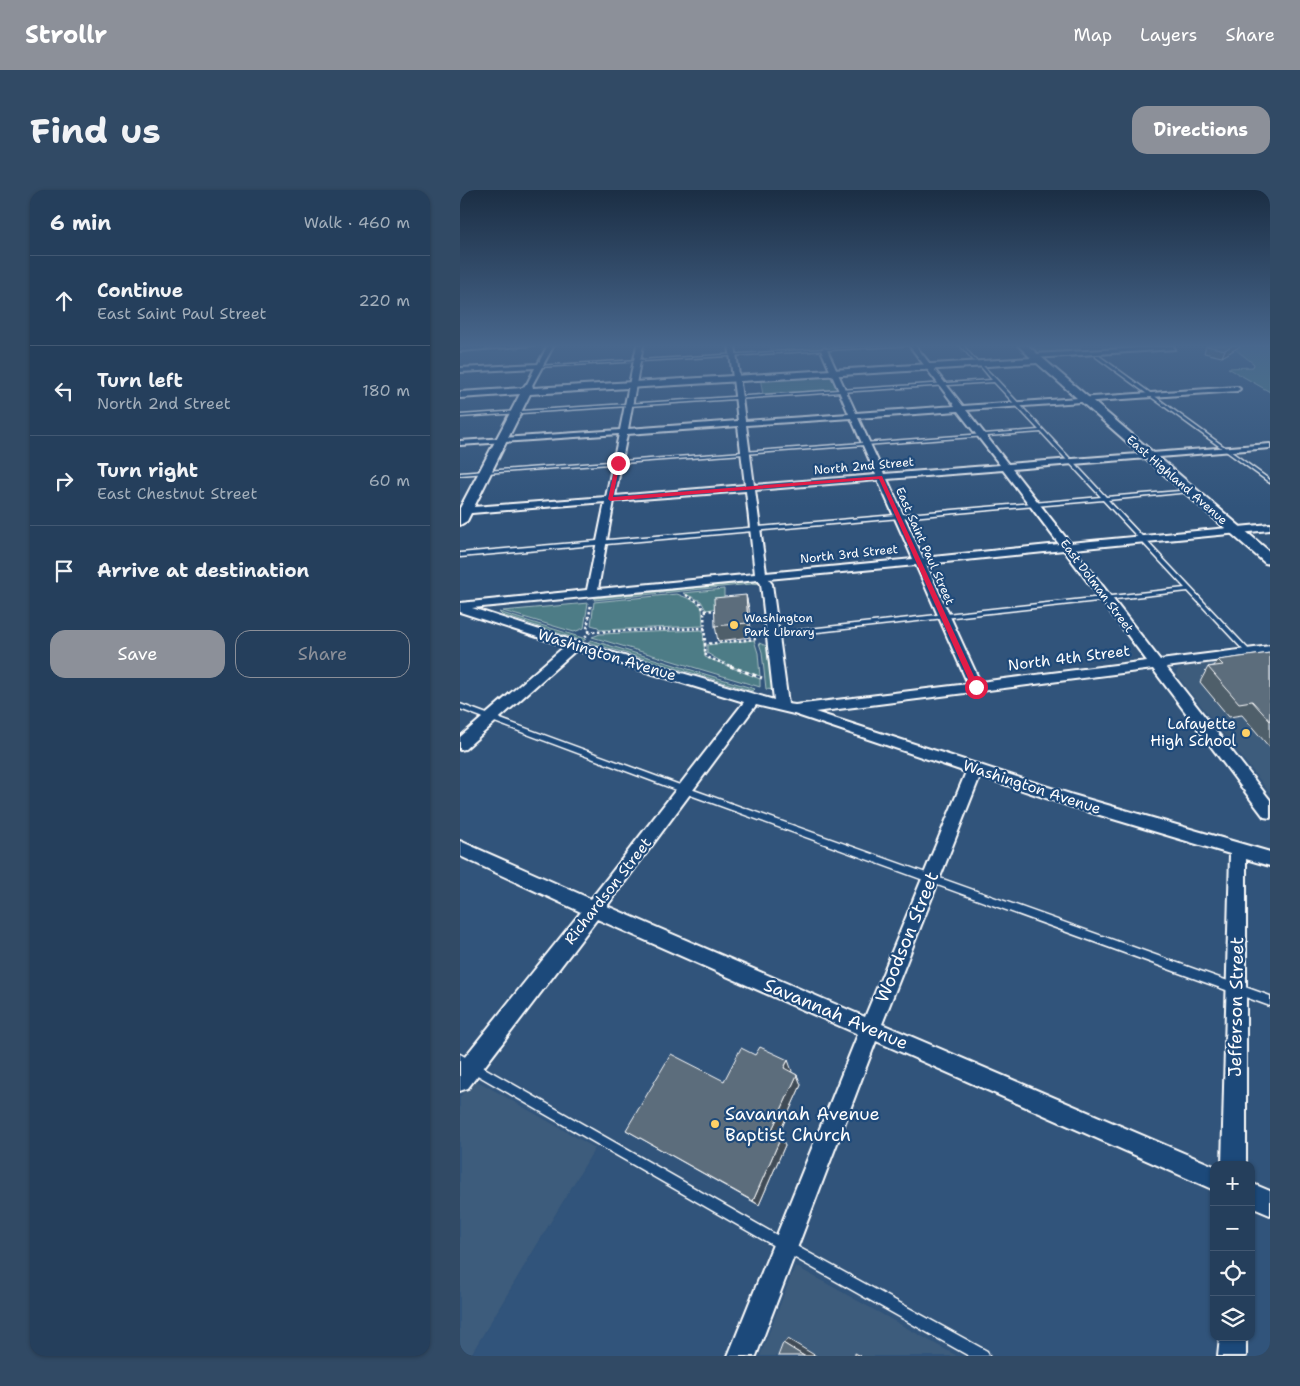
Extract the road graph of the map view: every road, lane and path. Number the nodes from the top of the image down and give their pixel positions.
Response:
1 (522, 399) edge
2 (629, 399) edge
3 (716, 399) edge
4 (738, 399) edge
5 (846, 399) edge
6 (954, 399) edge
7 (1013, 399) edge
8 (1093, 399) edge
9 (1156, 399) edge
10 (1085, 400) junction
11 (1017, 404) junction
12 (628, 405) junction
13 (961, 408) junction
14 (516, 412) junction
15 (460, 416) edge
16 (854, 416) junction
17 (741, 423) junction
18 (1042, 431) junction
19 (625, 432) junction
20 (982, 436) junction
21 (502, 440) junction
22 (460, 443) edge
23 (867, 444) junction
24 (1270, 446) edge
25 (1225, 449) junction
26 (746, 454) junction
27 (1148, 455) junction
28 (1070, 462) junction
29 (618, 463) junction
30 (1006, 467) junction
31 (485, 472) junction
32 (460, 474) edge
33 (881, 477) junction
34 (1270, 482) edge
35 (751, 488) junction
36 (1190, 490) junction
37 (1105, 498) junction
38 (610, 499) junction
39 (1034, 504) junction
40 (462, 514) edge
41 (898, 517) junction
42 (1270, 527) edge
43 (756, 529) junction
44 (1236, 530) junction
45 (1144, 539) junction
46 (602, 542) junction
47 (1066, 546) junction
48 (460, 555) edge
49 (1270, 560) edge
50 (918, 561) junction
51 (761, 577) junction
52 (1190, 589) junction
53 (684, 594) dead end
54 (592, 597) junction
55 (1107, 598) junction
56 (720, 604) edge
57 (460, 607) edge
58 (713, 610) junction
59 (720, 610) edge
60 (704, 611) junction
61 (943, 616) junction
62 (705, 628) junction
63 (590, 632) junction
64 (772, 635) junction
65 (756, 639) dead end
66 (580, 641) junction
67 (705, 644) junction
68 (1270, 650) edge
69 (1249, 653) junction
70 (1156, 664) junction
71 (762, 678) dead end
72 (976, 687) junction
73 (754, 700) junction
74 (460, 706) edge
75 (788, 709) junction
76 (492, 718) junction
77 (460, 745) edge
78 (975, 769) junction
79 (685, 790) junction
80 (1270, 812) edge
81 (460, 848) edge
82 (1238, 850) junction
83 (1270, 859) edge
84 (931, 878) junction
85 (594, 909) junction
86 (1237, 990) junction
87 (1270, 1001) edge
88 (870, 1029) junction
89 (466, 1062) edge
90 (460, 1080) edge
91 (1234, 1161) edge
92 (1210, 1176) edge
93 (1255, 1197) edge
94 (1270, 1203) edge
95 (785, 1246) junction
96 (1232, 1341) edge
97 (742, 1356) edge
98 (982, 1356) edge
99 (1232, 1356) edge

1 - 14 street
2 - 12 street
3 - 12 lane
4 - 17 street
5 - 16 street, East Saint Paul Street
6 - 13 street, East Dolman Street
7 - 11 lane
8 - 10 street
9 - 25 lane
10 - 11 street
10 - 27 street, East Highland Avenue
11 - 13 street
11 - 18 lane
12 - 14 lane
12 - 19 street
13 - 16 street
13 - 20 street, East Dolman Street
14 - 15 lane
14 - 21 street
16 - 17 street
16 - 23 street, East Saint Paul Street
17 - 19 street
17 - 26 street
18 - 20 lane
18 - 28 lane
19 - 21 street
19 - 29 street
20 - 23 lane
20 - 30 street, East Dolman Street
21 - 22 street
21 - 31 street
23 - 26 lane
23 - 33 street, East Saint Paul Street
24 - 25 street, North 2nd Street
25 - 27 street, North 2nd Street
25 - 34 lane
26 - 29 lane
26 - 35 street
27 - 28 street, North 2nd Street
27 - 36 street, East Highland Avenue
28 - 30 street, North 2nd Street
28 - 37 lane
29 - 31 lane
29 - 38 street
30 - 33 street, North 2nd Street
30 - 39 street, East Dolman Street
31 - 32 lane
31 - 40 street
33 - 35 street, North 2nd Street
33 - 41 street, East Saint Paul Street
35 - 38 street, North 2nd Street
35 - 43 street
36 - 37 lane
36 - 44 street, East Highland Avenue
37 - 39 lane
37 - 45 lane
38 - 40 street, North 2nd Street
38 - 46 street
39 - 41 lane
39 - 47 street, East Dolman Street
41 - 43 lane
41 - 50 street, East Saint Paul Street
42 - 44 street, North 3rd Street
43 - 46 lane
43 - 51 street
44 - 45 street, North 3rd Street
44 - 49 street, East Highland Avenue
45 - 47 street, North 3rd Street
45 - 52 lane
46 - 48 lane
46 - 54 street
47 - 50 street, North 3rd Street
47 - 55 street, East Dolman Street
50 - 51 street, North 3rd Street
50 - 61 street, East Saint Paul Street
51 - 54 street, North 3rd Street
51 - 64 street
52 - 55 lane
52 - 69 lane
53 - 60 path
54 - 57 street, North 3rd Street
54 - 63 path
55 - 61 lane
55 - 70 street, East Dolman Street
56 - 58 path
57 - 66 street, Washington Avenue
58 - 59 path
58 - 60 path
60 - 62 path
61 - 64 lane
61 - 72 street, East Saint Paul Street
62 - 63 path
62 - 67 path
63 - 66 path
64 - 75 street
65 - 67 path
66 - 73 street, Washington Avenue
66 - 76 street
67 - 71 path
68 - 69 street, North 4th Street
69 - 70 street, North 4th Street
70 - 72 street, North 4th Street
70 - 80 street, East Dolman Street
72 - 75 street, North 4th Street
73 - 75 street, North 4th Street
73 - 79 street, Richardson Street
74 - 76 lane
75 - 78 street, Washington Avenue
76 - 77 street
76 - 79 lane
78 - 82 street, Washington Avenue
78 - 84 street, Woodson Street
79 - 84 lane
79 - 85 street, Richardson Street
81 - 85 street, Savannah Avenue
82 - 83 street, Washington Avenue
82 - 86 street, Jefferson Street
84 - 86 lane
84 - 88 street, Woodson Street
85 - 88 street, Savannah Avenue
85 - 89 street, Richardson Street
86 - 87 lane
86 - 91 street, Jefferson Street
88 - 92 street, Savannah Avenue
88 - 95 street, Woodson Street
89 - 90 street, Richardson Street
89 - 95 lane
93 - 94 street
95 - 97 street, Woodson Street
95 - 98 lane
96 - 99 street

